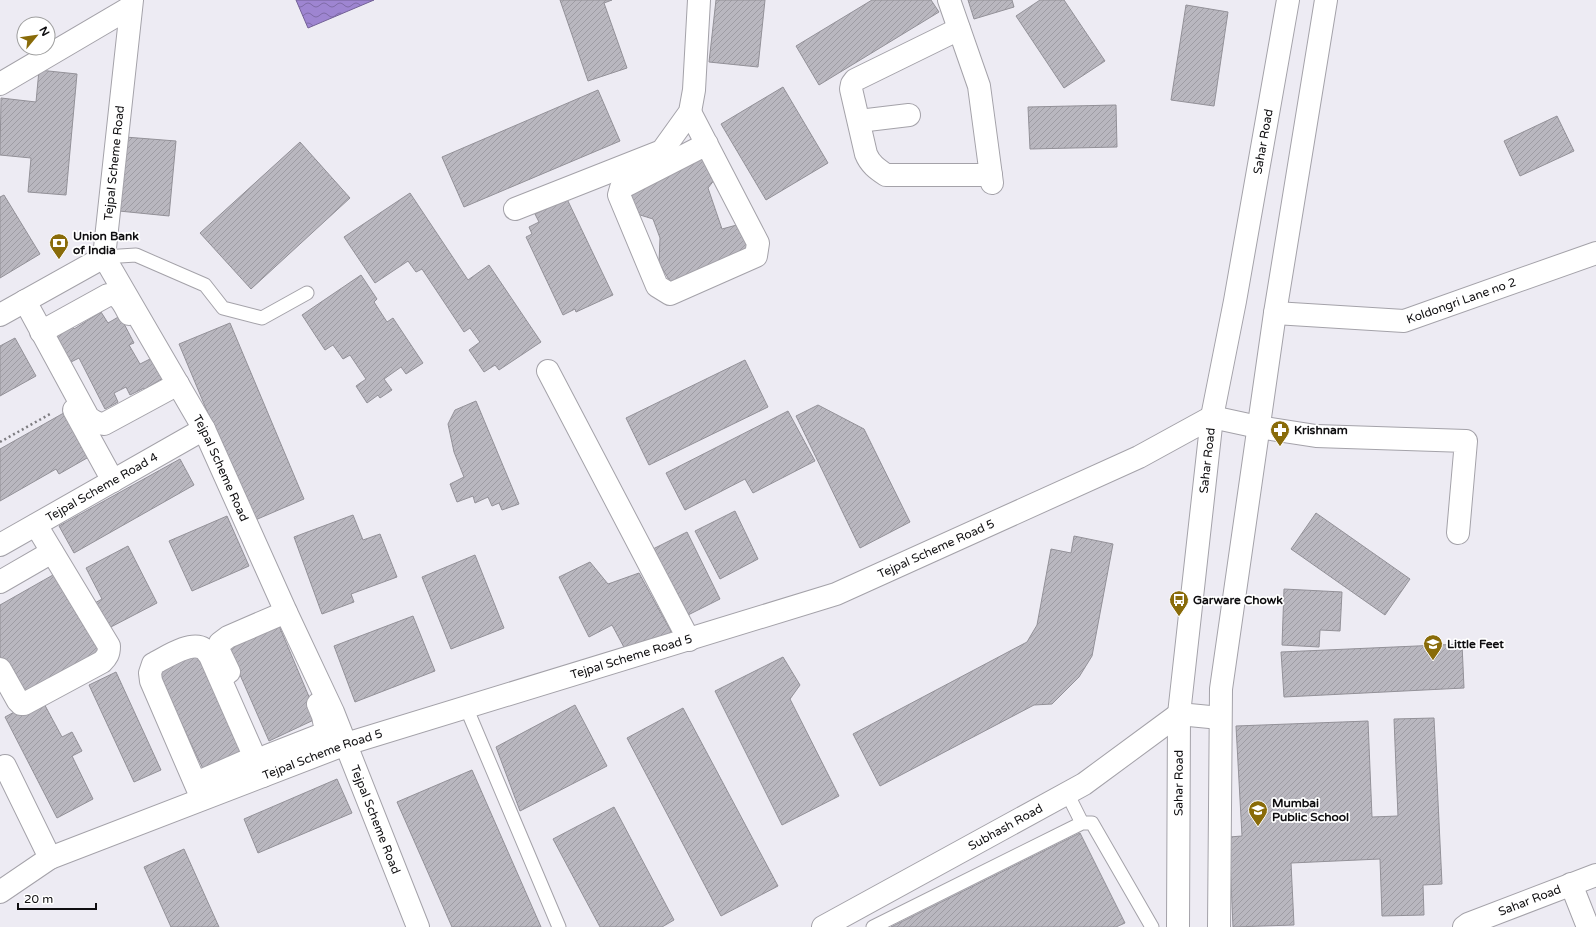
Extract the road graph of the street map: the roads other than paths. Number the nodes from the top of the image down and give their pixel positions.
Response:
1 (699, 0) edge
2 (950, 0) edge
3 (1288, 0) edge
4 (1326, 0) edge
5 (131, 4) edge
6 (959, 29) junction
7 (0, 84) edge
8 (690, 112) junction
9 (909, 115) dead end
10 (859, 121) junction
11 (707, 144) junction
12 (645, 167) junction
13 (516, 209) dead end
14 (1596, 253) edge
15 (104, 257) junction
16 (306, 293) dead end
17 (25, 301) junction
18 (1275, 314) junction
19 (0, 315) edge
20 (42, 332) junction
21 (548, 371) dead end
22 (174, 387) junction
23 (66, 404) road end
24 (1212, 417) junction
25 (1258, 427) junction
26 (204, 430) junction
27 (113, 481) junction
28 (36, 525) junction
29 (1458, 533) dead end
30 (0, 545) edge
31 (52, 552) junction
32 (0, 582) edge
33 (282, 614) junction
34 (689, 640) junction
35 (0, 668) edge
36 (138, 682) dead end
37 (466, 707) junction
38 (328, 714) junction
39 (1179, 714) junction
40 (1220, 718) junction
41 (346, 744) junction
42 (265, 765) junction
43 (0, 769) edge
44 (1067, 793) junction
45 (196, 795) junction
46 (1082, 823) junction
47 (50, 858) junction
48 (1596, 875) edge
49 (1571, 884) junction
50 (0, 892) edge
51 (1596, 924) edge
52 (418, 927) edge
53 (559, 927) edge
54 (823, 927) edge
55 (873, 927) edge
56 (1152, 927) edge
57 (1178, 927) edge
58 (1219, 927) edge
59 (1464, 927) edge
60 (1588, 927) edge

1 - 8 street
2 - 6 street
3 - 24 street, Sahar Road
4 - 18 street
5 - 7 street
5 - 15 street, Tejpal Scheme Road
6 - 10 street
6 - 10 street
8 - 11 street
8 - 12 street
9 - 10 street
11 - 12 street
11 - 12 street
12 - 13 street
14 - 18 street, Koldongri Lane no 2
15 - 16 lane
15 - 17 street
15 - 22 street, Tejpal Scheme Road
17 - 19 street
17 - 20 street
18 - 25 street
20 - 22 street
20 - 22 street
21 - 34 street
22 - 26 street, Tejpal Scheme Road
23 - 27 street
24 - 25 street
24 - 34 street, Tejpal Scheme Road 5
24 - 39 street, Sahar Road
25 - 29 street
25 - 40 street
26 - 27 street, Tejpal Scheme Road 4
26 - 33 street, Tejpal Scheme Road
27 - 28 street, Tejpal Scheme Road 4
28 - 30 street, Tejpal Scheme Road 4
28 - 31 street
31 - 32 street
31 - 35 street
33 - 38 street, Tejpal Scheme Road
33 - 42 street
34 - 37 street, Tejpal Scheme Road 5
36 - 45 street
37 - 41 street, Tejpal Scheme Road 5
37 - 53 lane
38 - 41 street, Tejpal Scheme Road
38 - 42 street
39 - 40 street
39 - 44 street, Subhash Road
39 - 57 street, Sahar Road
40 - 58 street
41 - 42 street, Tejpal Scheme Road 5
41 - 52 street, Tejpal Scheme Road
42 - 45 street, Tejpal Scheme Road 5
42 - 45 street
43 - 47 street
44 - 46 lane
44 - 54 street, Subhash Road
45 - 47 street, Tejpal Scheme Road 5
46 - 55 lane
46 - 56 lane
47 - 50 street, Tejpal Scheme Road 5
48 - 49 street, Sahar Road
49 - 59 street, Sahar Road
49 - 60 street
51 - 60 street

